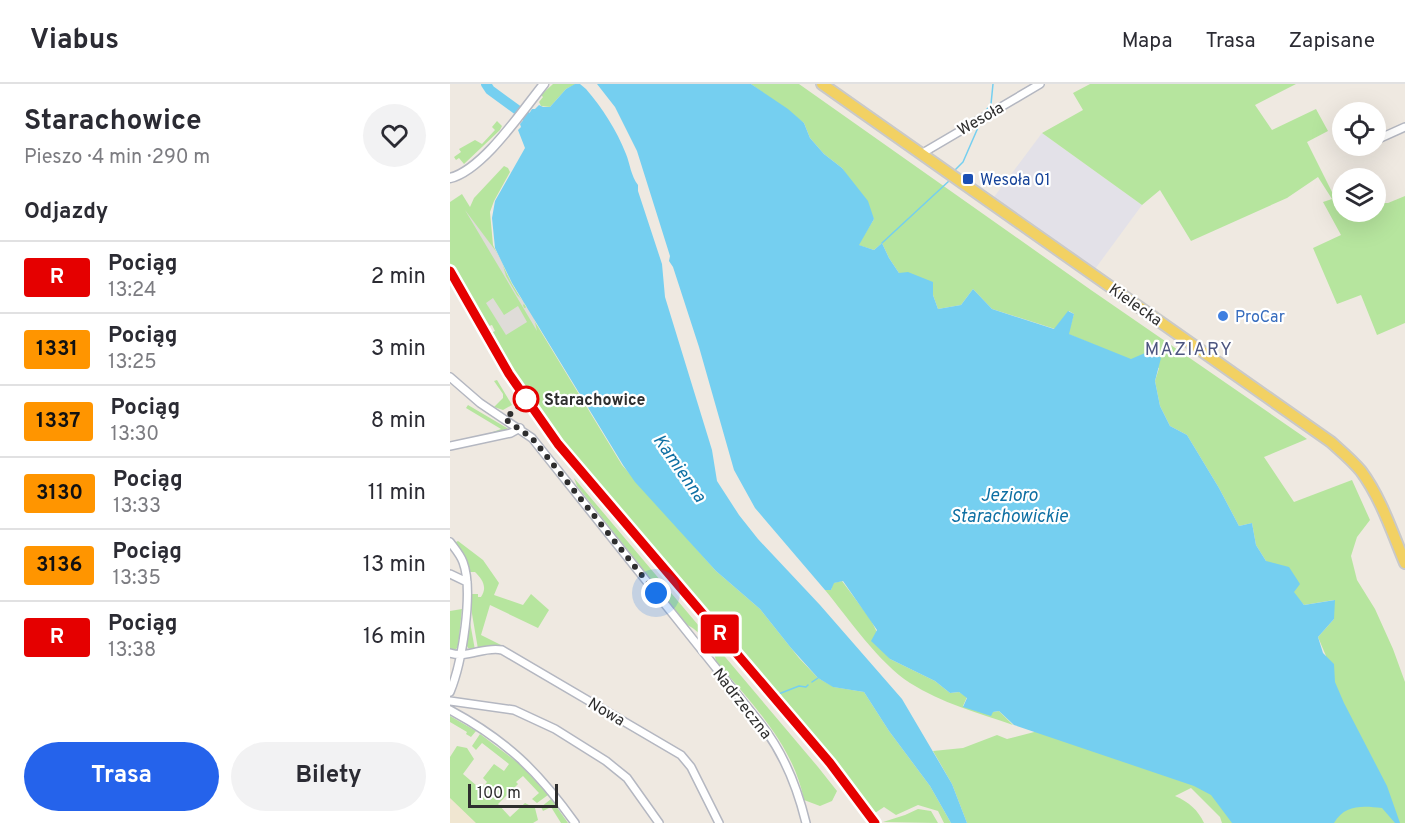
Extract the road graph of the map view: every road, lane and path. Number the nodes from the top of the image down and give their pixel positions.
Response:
1 (544, 84) edge
2 (822, 84) edge
3 (1040, 84) edge
4 (1405, 127) edge
5 (1386, 136) edge
6 (921, 154) junction
7 (450, 178) edge
8 (450, 377) edge
9 (450, 383) edge
10 (490, 411) junction
11 (520, 428) junction
12 (450, 446) edge
13 (450, 542) edge
14 (1405, 563) edge
15 (450, 573) edge
16 (467, 582) junction
17 (450, 653) edge
18 (461, 655) junction
19 (450, 692) edge
20 (450, 701) edge
21 (450, 710) edge
22 (575, 823) edge
23 (659, 823) edge
24 (719, 823) edge
25 (806, 823) edge

1 - 7 street
2 - 6 main road, Kielecka
3 - 6 street, Wesoła
4 - 5 street
6 - 14 main road, Kielecka
8 - 10 street, Nadrzeczna
9 - 10 street, Nadrzeczna
10 - 11 street, Nadrzeczna
11 - 12 street
11 - 25 street, Nadrzeczna
13 - 16 street
15 - 16 street
16 - 18 street
17 - 18 street
18 - 19 street
18 - 24 street, Nowa
20 - 23 street
21 - 22 street

